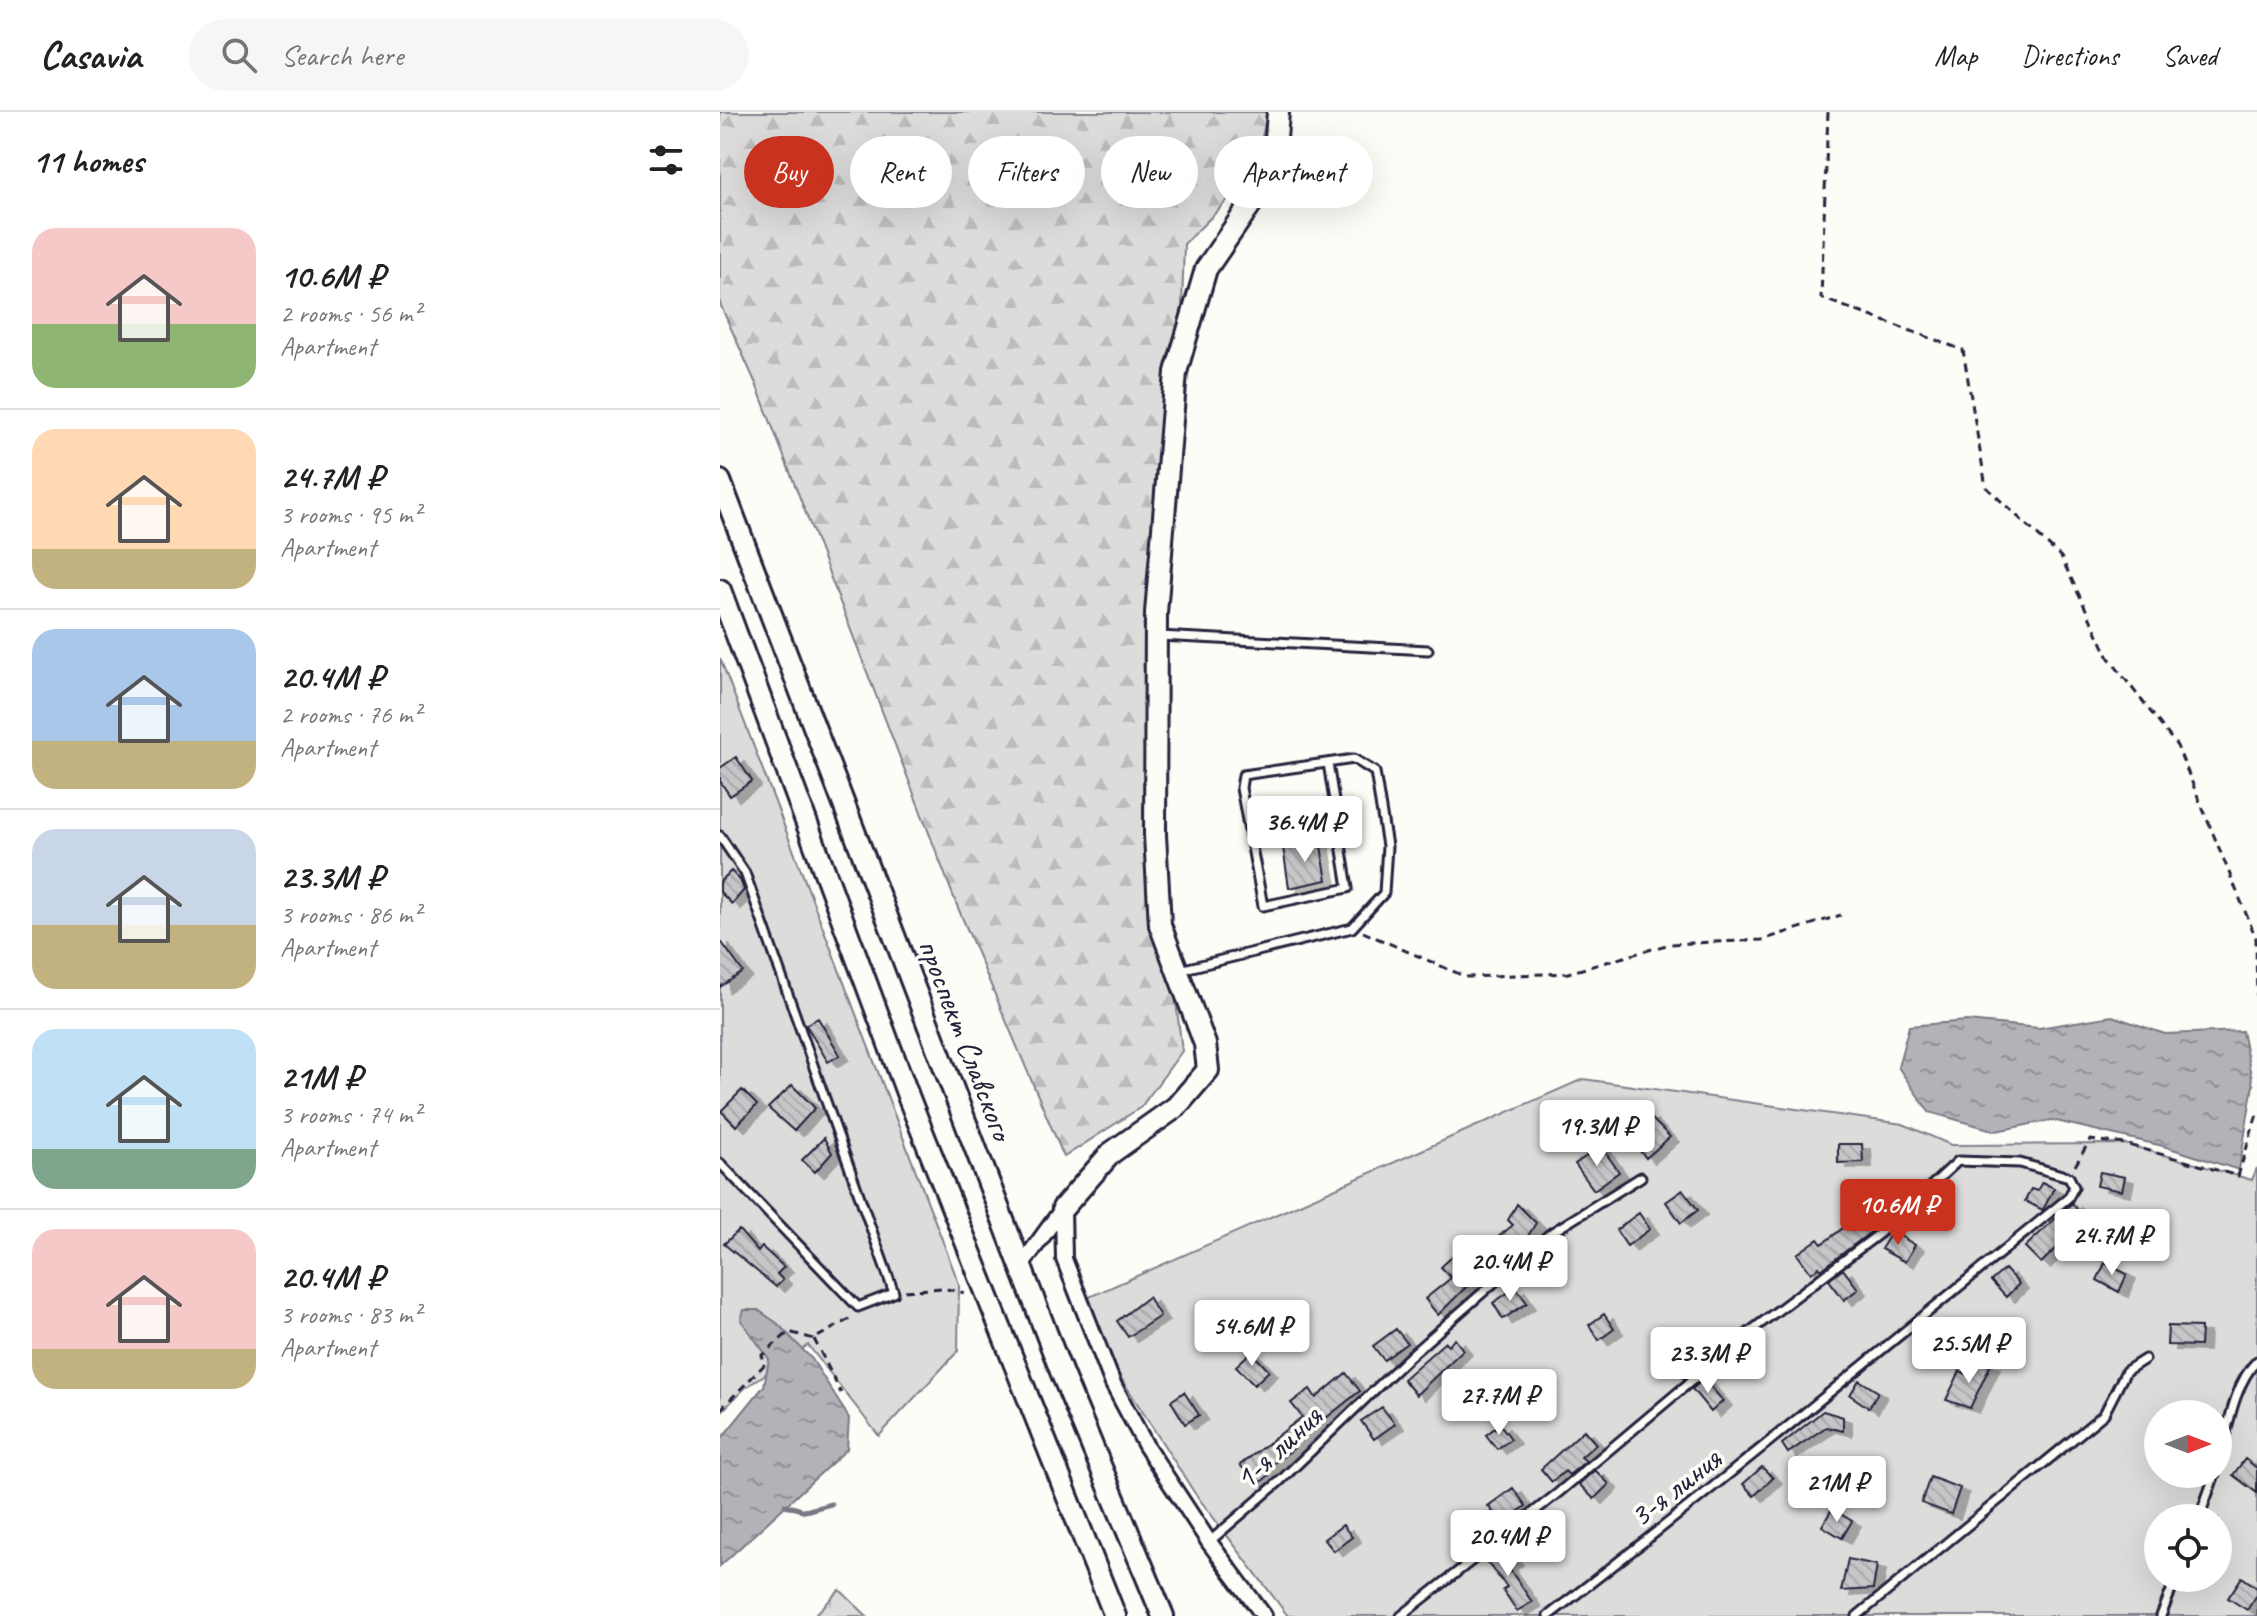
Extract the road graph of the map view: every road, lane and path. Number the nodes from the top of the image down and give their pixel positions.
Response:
1 (1278, 112) edge
2 (1828, 112) edge
3 (720, 481) edge
4 (720, 590) edge
5 (1156, 636) junction
6 (1428, 650) dead end
7 (1328, 763) junction
8 (720, 836) edge
9 (1841, 915) dead end
10 (1352, 928) junction
11 (1178, 971) junction
12 (2257, 1007) edge
13 (2257, 1114) edge
14 (720, 1163) edge
15 (1641, 1177) dead end
16 (2069, 1177) junction
17 (1063, 1208) junction
18 (1021, 1266) junction
19 (983, 1287) junction
20 (894, 1293) junction
21 (858, 1307) junction
22 (814, 1339) junction
23 (2145, 1359) dead end
24 (2257, 1361) edge
25 (841, 1393) dead end
26 (720, 1410) edge
27 (2232, 1418) edge
28 (1209, 1542) junction
29 (2170, 1592) edge
30 (1115, 1616) edge
31 (1163, 1616) edge
32 (1264, 1616) edge
33 (1401, 1616) edge
34 (1548, 1616) edge
35 (1857, 1616) edge
36 (2161, 1616) edge

1 - 5 main road
2 - 12 path
3 - 18 main road, проспект Славского
4 - 19 main road
5 - 6 lane
5 - 11 main road
7 - 7 lane
7 - 10 lane
8 - 20 lane
9 - 10 path
10 - 11 lane
11 - 17 main road
13 - 16 path
14 - 21 lane
15 - 28 lane, 1-я линия
16 - 33 lane
16 - 34 lane, 3-я линия
17 - 18 street
17 - 28 street
18 - 31 main road, проспект Славского
19 - 20 path
19 - 30 main road
20 - 21 lane
21 - 22 path
22 - 25 path
22 - 26 path
23 - 35 lane
24 - 27 lane
28 - 32 street
29 - 36 lane

